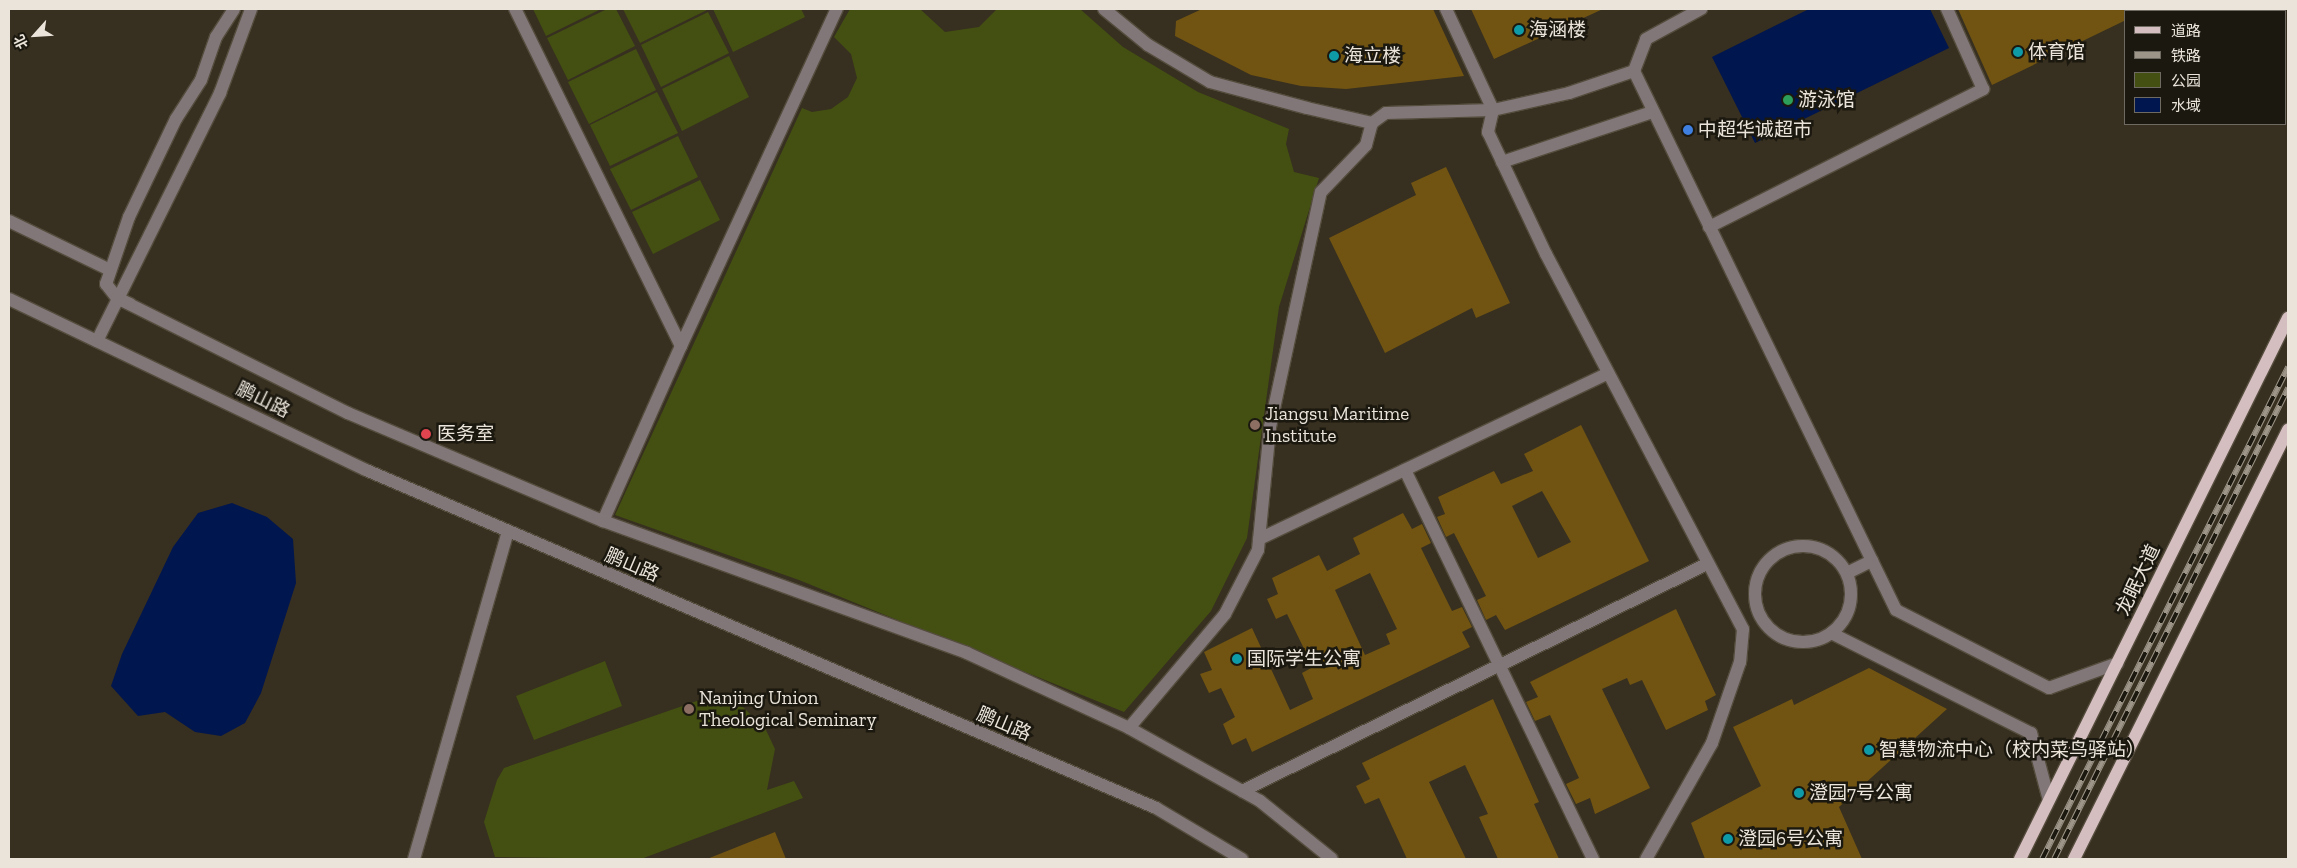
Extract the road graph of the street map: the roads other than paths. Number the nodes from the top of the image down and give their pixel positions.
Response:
1 (234, 9) edge
2 (251, 9) edge
3 (515, 9) edge
4 (837, 9) edge
5 (1104, 9) edge
6 (1446, 9) edge
7 (1701, 9) edge
8 (1947, 9) edge
9 (1634, 71) junction
10 (1493, 110) junction
11 (1652, 112) junction
12 (1372, 122) junction
13 (1502, 162) junction
14 (9, 221) edge
15 (1709, 228) junction
16 (110, 270) junction
17 (117, 298) junction
18 (9, 299) edge
19 (130, 304) dead end
20 (2288, 318) edge
21 (96, 341) junction
22 (681, 346) junction
23 (1608, 373) junction
24 (2288, 429) edge
25 (1405, 470) junction
26 (603, 522) junction
27 (508, 532) junction
28 (1259, 539) junction
29 (1872, 561) junction
30 (1708, 564) junction
31 (1847, 573) junction
32 (1763, 622) junction
33 (1743, 629) junction
34 (1831, 633) junction
35 (2118, 663) junction
36 (1499, 666) junction
37 (1129, 728) junction
38 (1242, 791) junction
39 (2049, 800) junction
40 (414, 859) edge
41 (1242, 859) edge
42 (1332, 859) edge
43 (1593, 859) edge
44 (1646, 859) edge
45 (2020, 859) edge
46 (2074, 859) edge

1 - 16 street
2 - 17 street
3 - 22 street
4 - 22 street
5 - 12 street
6 - 10 street
7 - 9 street
8 - 15 street
9 - 10 street
9 - 11 street
10 - 12 street
10 - 13 street
11 - 13 street
11 - 15 street
12 - 28 street
13 - 23 street
14 - 16 street
15 - 29 street
16 - 17 street
17 - 19 street
17 - 21 street
17 - 26 street
18 - 21 street, 鹏山路
20 - 35 main road, 龙眠大道
21 - 27 street, 鹏山路
22 - 26 street
23 - 25 street
23 - 30 street
24 - 46 main road
25 - 28 street
25 - 36 street
26 - 37 street
27 - 40 street
27 - 41 street, 鹏山路
28 - 37 street
29 - 31 street
29 - 35 street
30 - 33 street
30 - 36 street
31 - 32 street
31 - 34 street
32 - 33 street
32 - 34 street
33 - 44 street
34 - 39 street
35 - 39 main road, 龙眠大道
36 - 38 street
36 - 43 street
37 - 38 street
38 - 42 street
39 - 45 main road, 龙眠大道

